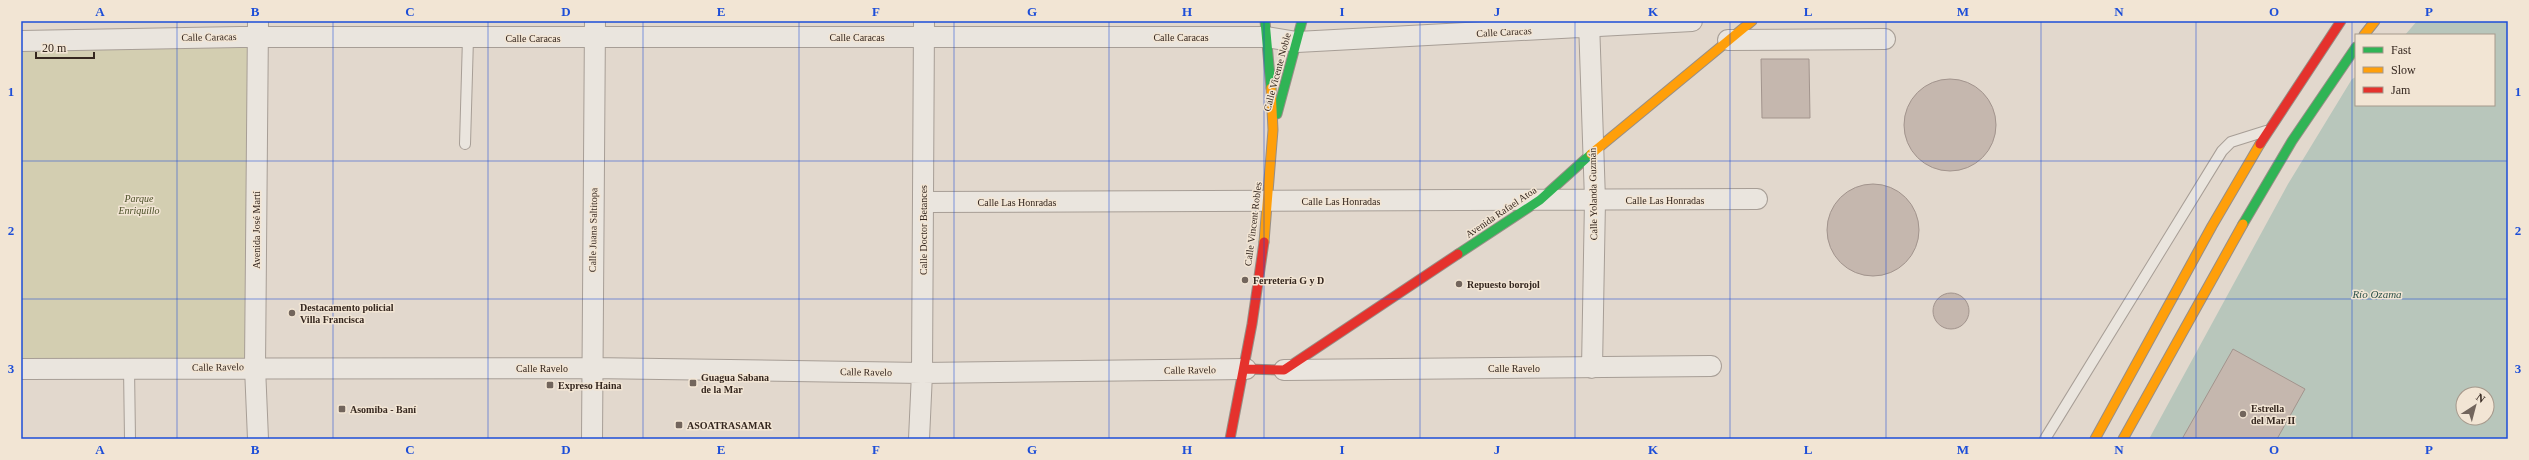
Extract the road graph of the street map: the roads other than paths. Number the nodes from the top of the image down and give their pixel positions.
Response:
1 (1302, 21) edge
2 (1692, 21) edge
3 (1752, 21) edge
4 (2341, 21) edge
5 (2374, 21) edge
6 (1590, 24) edge
7 (258, 29) edge
8 (924, 29) edge
9 (1265, 29) edge
10 (595, 30) edge
11 (2365, 34) edge
12 (468, 38) junction
13 (1885, 39) dead end
14 (1728, 40) junction
15 (21, 41) edge
16 (1297, 42) junction
17 (2355, 48) edge
18 (1273, 128) junction
19 (2270, 130) junction
20 (464, 144) dead end
21 (1593, 152) junction
22 (1757, 199) dead end
23 (1540, 200) junction
24 (1595, 200) junction
25 (1268, 201) junction
26 (924, 202) junction
27 (1711, 366) dead end
28 (255, 367) junction
29 (128, 368) junction
30 (591, 368) junction
31 (1592, 368) junction
32 (21, 369) edge
33 (1246, 369) junction
34 (1284, 370) junction
35 (922, 373) junction
36 (130, 439) edge
37 (258, 439) edge
38 (592, 439) edge
39 (919, 439) edge
40 (1230, 439) edge
41 (2045, 439) edge
42 (2095, 439) edge
43 (2123, 439) edge

1 - 16 main road, Calle Vicente Noble
2 - 6 street, Calle Caracas
3 - 14 main road, Avenida Rafael Atoa
4 - 19 main road
5 - 11 main road
6 - 16 street, Calle Caracas
6 - 21 street, Calle Yolanda Guzmán
7 - 12 street, Calle Caracas
7 - 15 street, Calle Caracas
7 - 28 street, Avenida José Martí
8 - 9 street, Calle Caracas
8 - 10 street, Calle Caracas
8 - 26 street, Calle Doctor Betances
9 - 16 street, Calle Caracas
9 - 18 main road
10 - 12 street, Calle Caracas
10 - 30 street, Calle Juana Saltitopa
12 - 20 lane
13 - 14 street
14 - 21 main road, Avenida Rafael Atoa
16 - 18 main road, Calle Vicente Noble
17 - 43 main road
18 - 25 main road, Calle Vincent Robles
19 - 41 lane
19 - 42 main road
21 - 23 main road, Avenida Rafael Atoa
21 - 24 street, Calle Yolanda Guzmán
22 - 24 street, Calle Las Honradas
23 - 24 street, Calle Las Honradas
23 - 25 street, Calle Las Honradas
23 - 34 main road, Avenida Rafael Atoa
24 - 31 street, Calle Yolanda Guzmán
25 - 26 street, Calle Las Honradas
25 - 33 main road, Calle Vincent Robles
26 - 35 street, Calle Doctor Betances
27 - 31 street, Calle Ravelo
28 - 29 street, Calle Ravelo
28 - 30 street, Calle Ravelo
28 - 37 street, Avenida José Martí
29 - 32 street, Calle Ravelo
29 - 36 lane
30 - 35 street, Calle Ravelo
30 - 38 street, Calle Juana Saltitopa
31 - 34 street, Calle Ravelo
33 - 34 main road, Calle Ravelo
33 - 35 street, Calle Ravelo
33 - 40 main road, Calle Vincent Robles
35 - 39 street, Calle Doctor Betances

